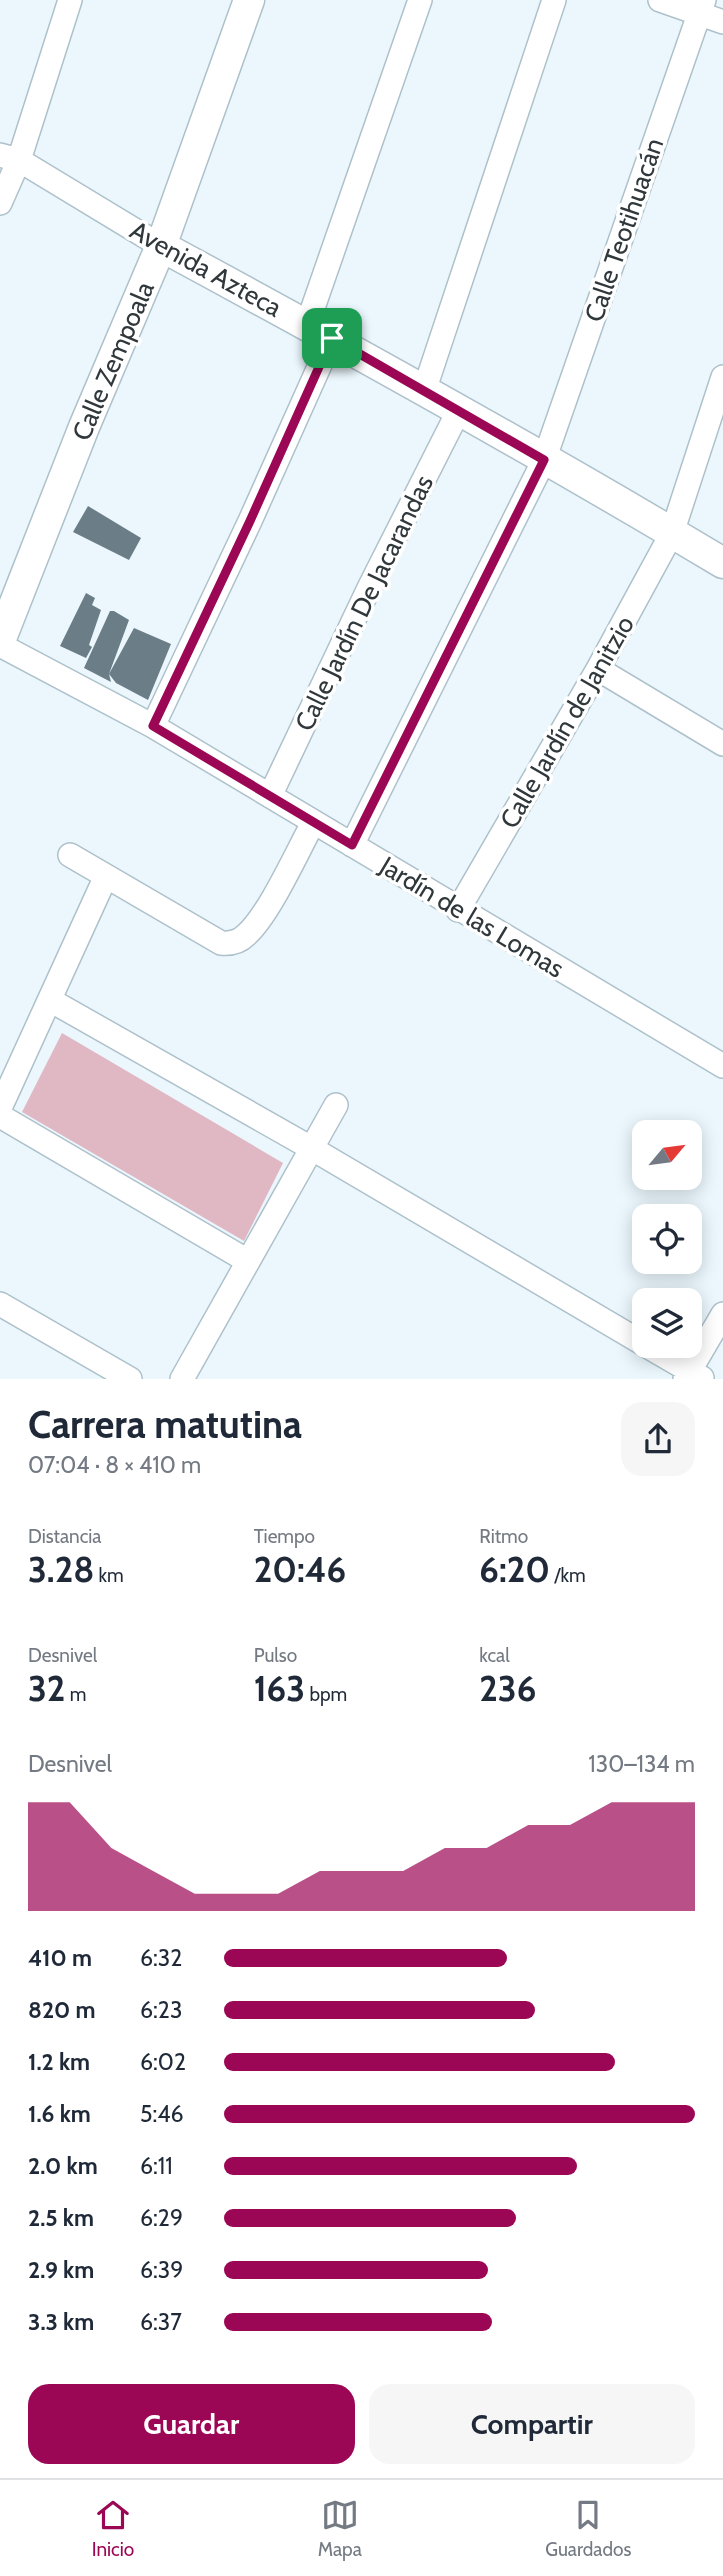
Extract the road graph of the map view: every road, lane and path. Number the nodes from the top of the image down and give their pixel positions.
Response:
1 (70, 0) edge
2 (249, 0) edge
3 (420, 0) edge
4 (554, 0) edge
5 (660, 0) edge
6 (702, 6) edge
7 (723, 22) edge
8 (10, 158) edge
9 (0, 203) edge
10 (161, 246) junction
11 (319, 331) junction
12 (723, 377) edge
13 (424, 391) junction
14 (459, 410) junction
15 (544, 460) junction
16 (672, 533) junction
17 (723, 564) edge
18 (0, 643) edge
19 (598, 669) junction
20 (153, 726) junction
21 (723, 744) edge
22 (270, 796) junction
23 (313, 823) junction
24 (352, 845) junction
25 (70, 855) dead end
26 (106, 876) junction
27 (458, 910) junction
28 (50, 1000) junction
29 (723, 1066) edge
30 (336, 1105) dead end
31 (0, 1108) edge
32 (0, 1116) edge
33 (311, 1148) junction
34 (246, 1261) junction
35 (0, 1304) edge
36 (723, 1314) edge
37 (632, 1337) edge
38 (666, 1358) edge
39 (693, 1376) edge
40 (130, 1379) edge
41 (182, 1379) edge

1 - 8 street
2 - 10 street, Calle Zempoala
3 - 11 street
4 - 13 street
5 - 6 street
6 - 7 street
6 - 15 street, Calle Teotihuacán
8 - 9 street
8 - 10 street, Avenida Azteca
10 - 11 street, Avenida Azteca
10 - 18 street, Calle Zempoala
11 - 13 street, Avenida Azteca
11 - 20 street
12 - 16 street, Calle Jardín de Janitzio
13 - 14 street, Avenida Azteca
14 - 15 street, Avenida Azteca
14 - 22 street, Calle Jardín De Jacarandas
15 - 16 street, Avenida Azteca
15 - 24 street, Calle Teotihuacán
16 - 17 street, Avenida Azteca
16 - 19 street, Calle Jardín de Janitzio
18 - 20 street, Jardín de las Lomas
19 - 21 street
19 - 27 street, Calle Jardín de Janitzio
20 - 22 street, Jardín de las Lomas
22 - 23 street, Jardín de las Lomas
23 - 24 street, Jardín de las Lomas
23 - 26 street
24 - 27 street, Jardín de las Lomas
25 - 26 street
26 - 28 street
27 - 29 street, Jardín de las Lomas
28 - 31 street
28 - 33 street
30 - 33 street
32 - 34 street
33 - 34 street
33 - 37 street
34 - 41 street
35 - 40 street
36 - 39 street
38 - 39 street

